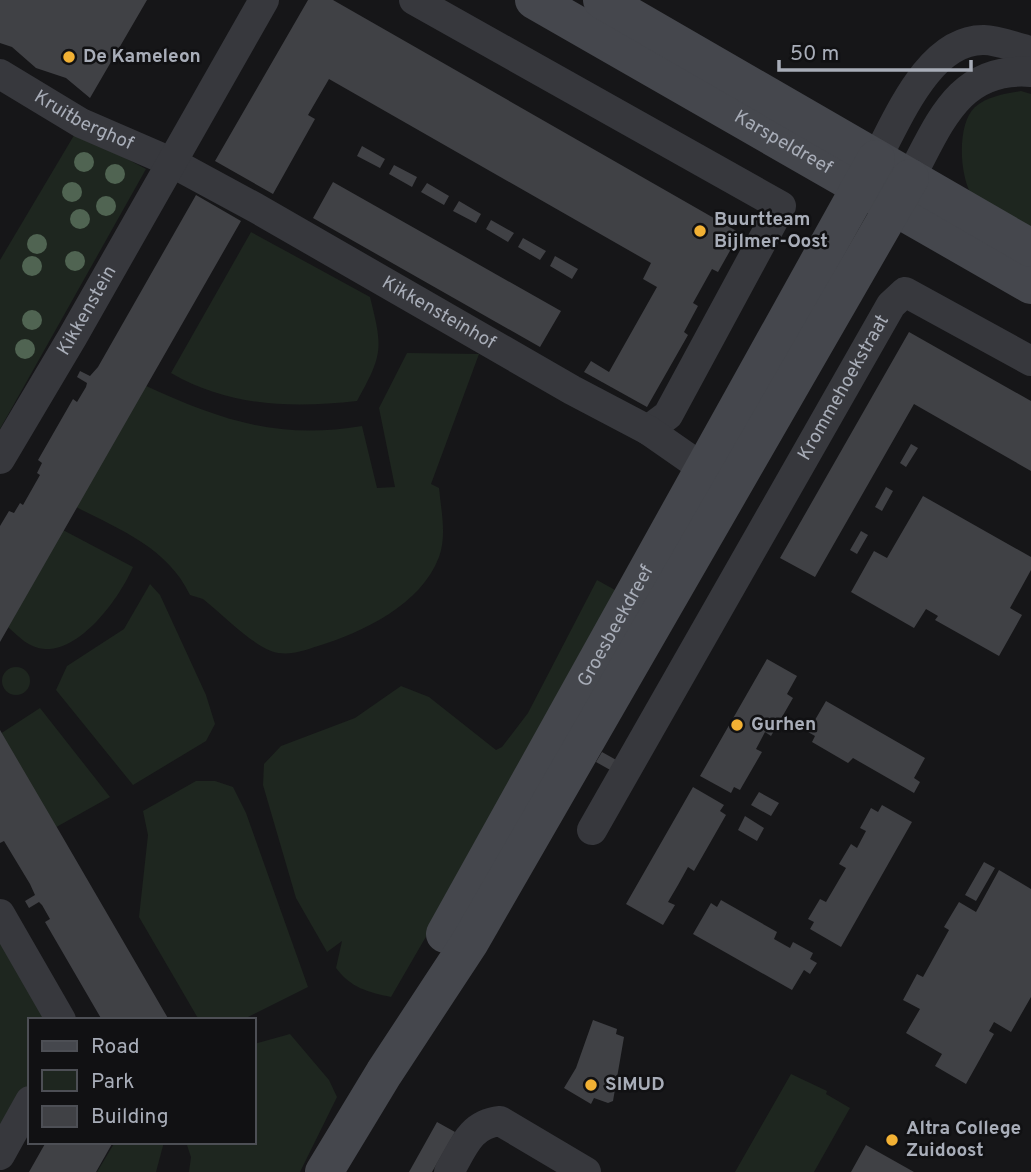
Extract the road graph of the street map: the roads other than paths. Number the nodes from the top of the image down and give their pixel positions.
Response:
1 (264, 0) edge
2 (414, 0) edge
3 (534, 0) edge
4 (602, 0) edge
5 (1031, 51) edge
6 (1031, 72) edge
7 (0, 74) edge
8 (171, 162) junction
9 (868, 173) junction
10 (902, 192) junction
11 (1031, 248) edge
12 (1031, 285) edge
13 (1031, 361) edge
14 (648, 430) junction
15 (0, 459) edge
16 (704, 469) junction
17 (676, 588) junction
18 (715, 611) junction
19 (592, 830) dead end
20 (0, 914) edge
21 (60, 1018) edge
22 (384, 1073) junction
23 (28, 1105) edge
24 (0, 1155) edge
25 (324, 1172) edge
26 (449, 1172) edge
27 (586, 1172) edge

1 - 8 street, Kikkenstein
2 - 14 street
3 - 9 street, Karspeldreef
4 - 9 street, Karspeldreef
5 - 9 street
6 - 10 street
7 - 8 street, Kruitberghof
8 - 14 street, Kikkensteinhof
8 - 15 street, Kikkenstein
9 - 10 street, Karspeldreef
9 - 16 street, Groesbeekdreef
10 - 11 street, Karspeldreef
10 - 12 street, Karspeldreef
10 - 17 street, Groesbeekdreef
13 - 18 street, Krommehoekstraat
14 - 16 street, Kikkensteinhof
16 - 22 street, Groesbeekdreef
17 - 18 street
17 - 22 street, Groesbeekdreef
18 - 19 street, Krommehoekstraat
20 - 21 street
22 - 25 street, Groesbeekdreef
23 - 24 street
26 - 27 street

